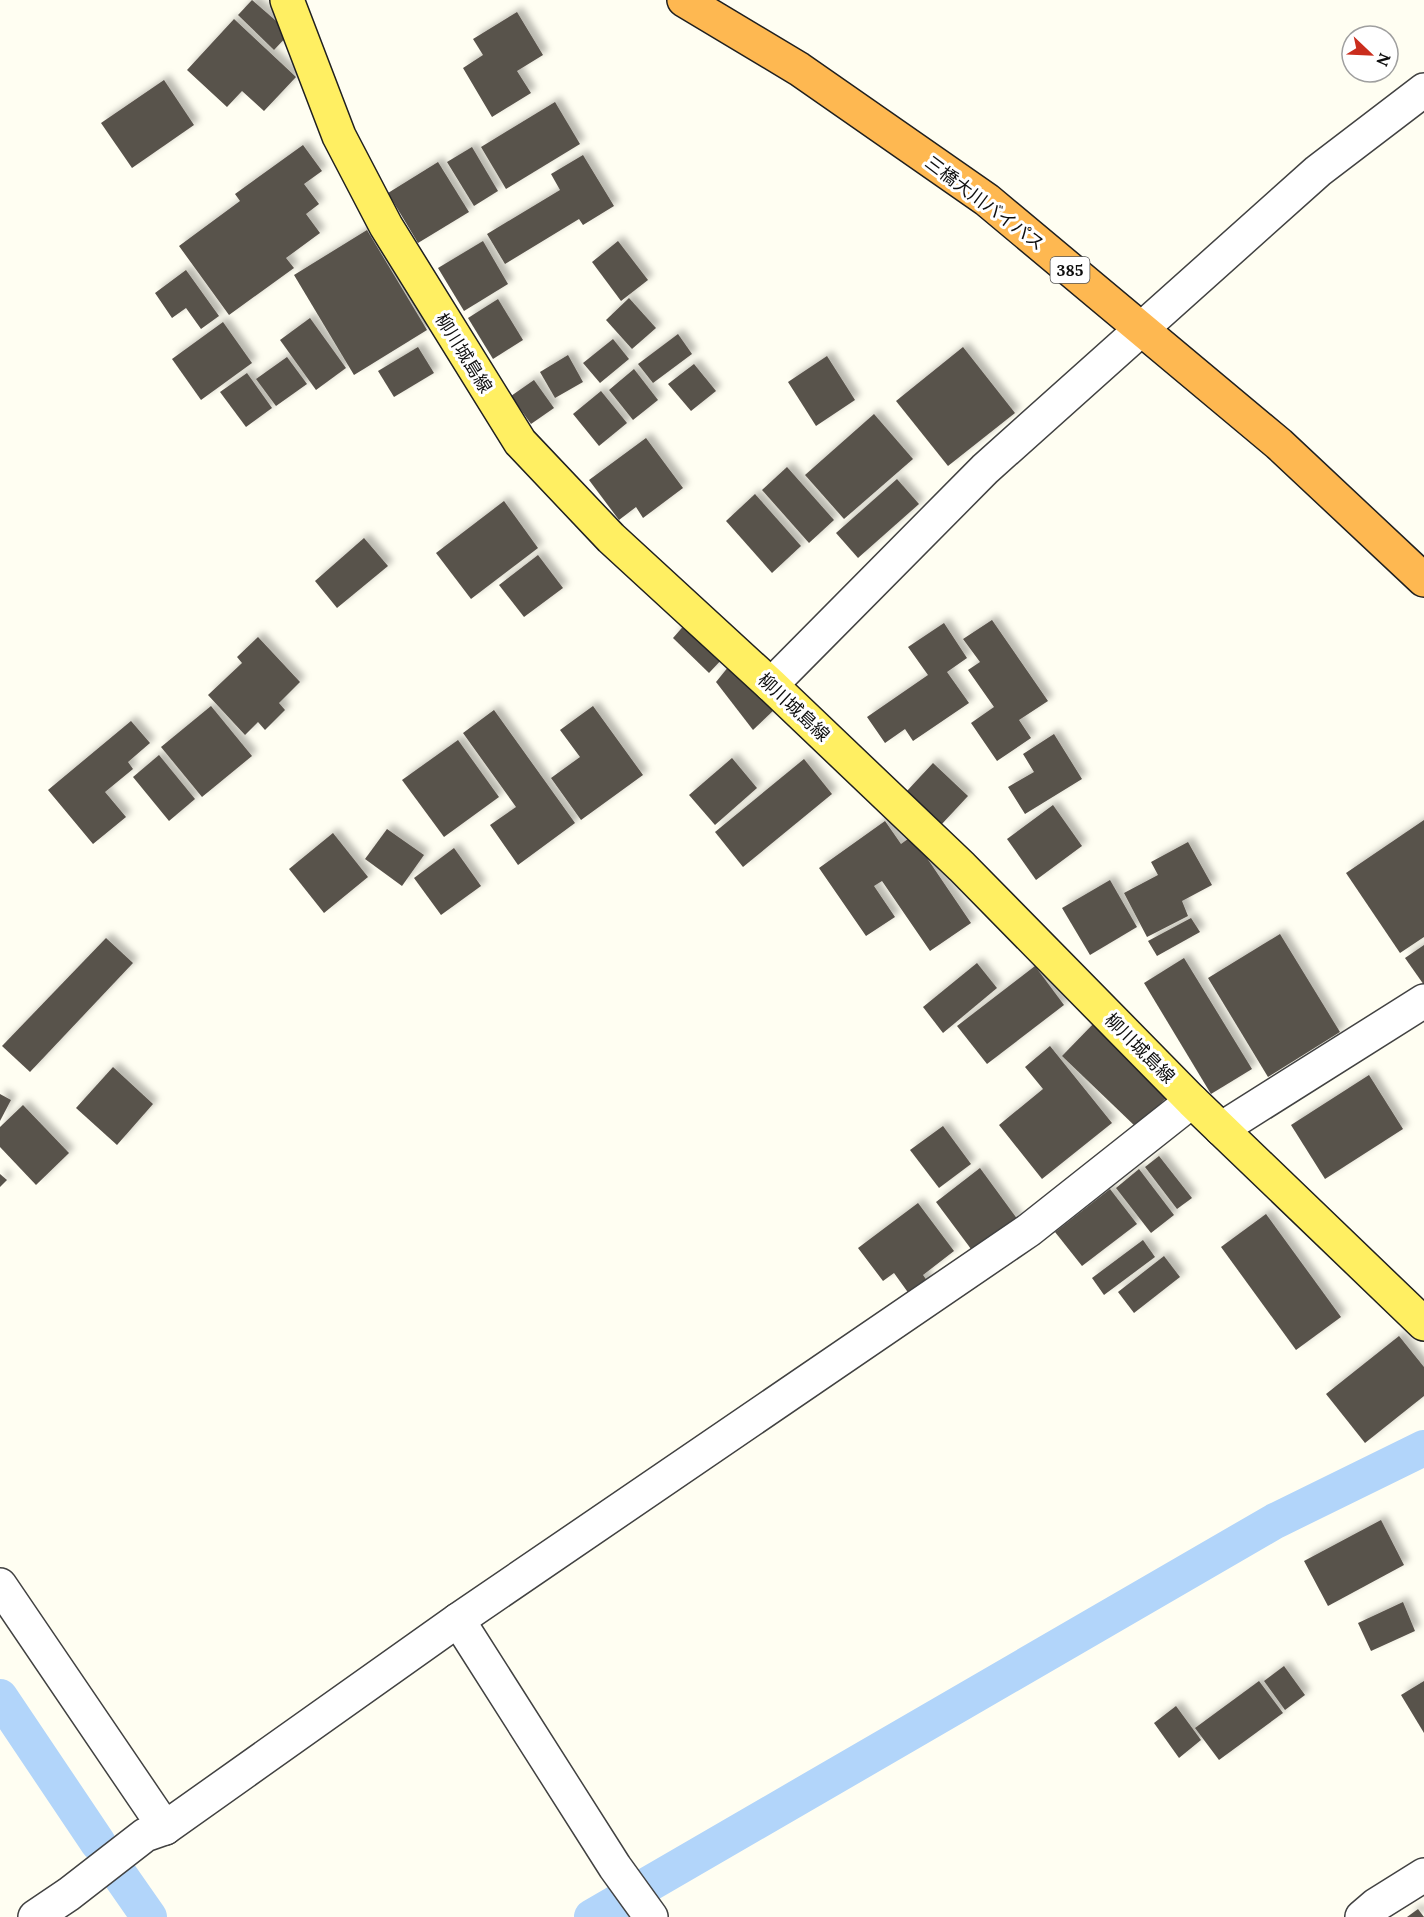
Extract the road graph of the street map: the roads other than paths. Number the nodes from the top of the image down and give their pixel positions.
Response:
1 (287, 0) edge
2 (684, 0) edge
3 (1424, 90) edge
4 (1142, 330) junction
5 (1424, 580) edge
6 (771, 684) junction
7 (1424, 1001) edge
8 (1192, 1101) junction
9 (1221, 1129) junction
10 (1424, 1324) edge
11 (0, 1585) edge
12 (458, 1620) junction
13 (165, 1828) junction
14 (1424, 1875) edge
15 (35, 1917) edge
16 (651, 1917) edge
17 (1362, 1917) edge

1 - 6 main road, 柳川城島線
2 - 4 highway, 三橋大川バイパス / 385
3 - 4 street
4 - 5 highway, 三橋大川バイパス / 385
4 - 6 street
6 - 8 main road, 柳川城島線
7 - 9 street
8 - 9 main road, 柳川城島線
8 - 12 street
9 - 10 main road, 柳川城島線
11 - 13 street
12 - 13 street
12 - 16 street
13 - 15 street
14 - 17 street

